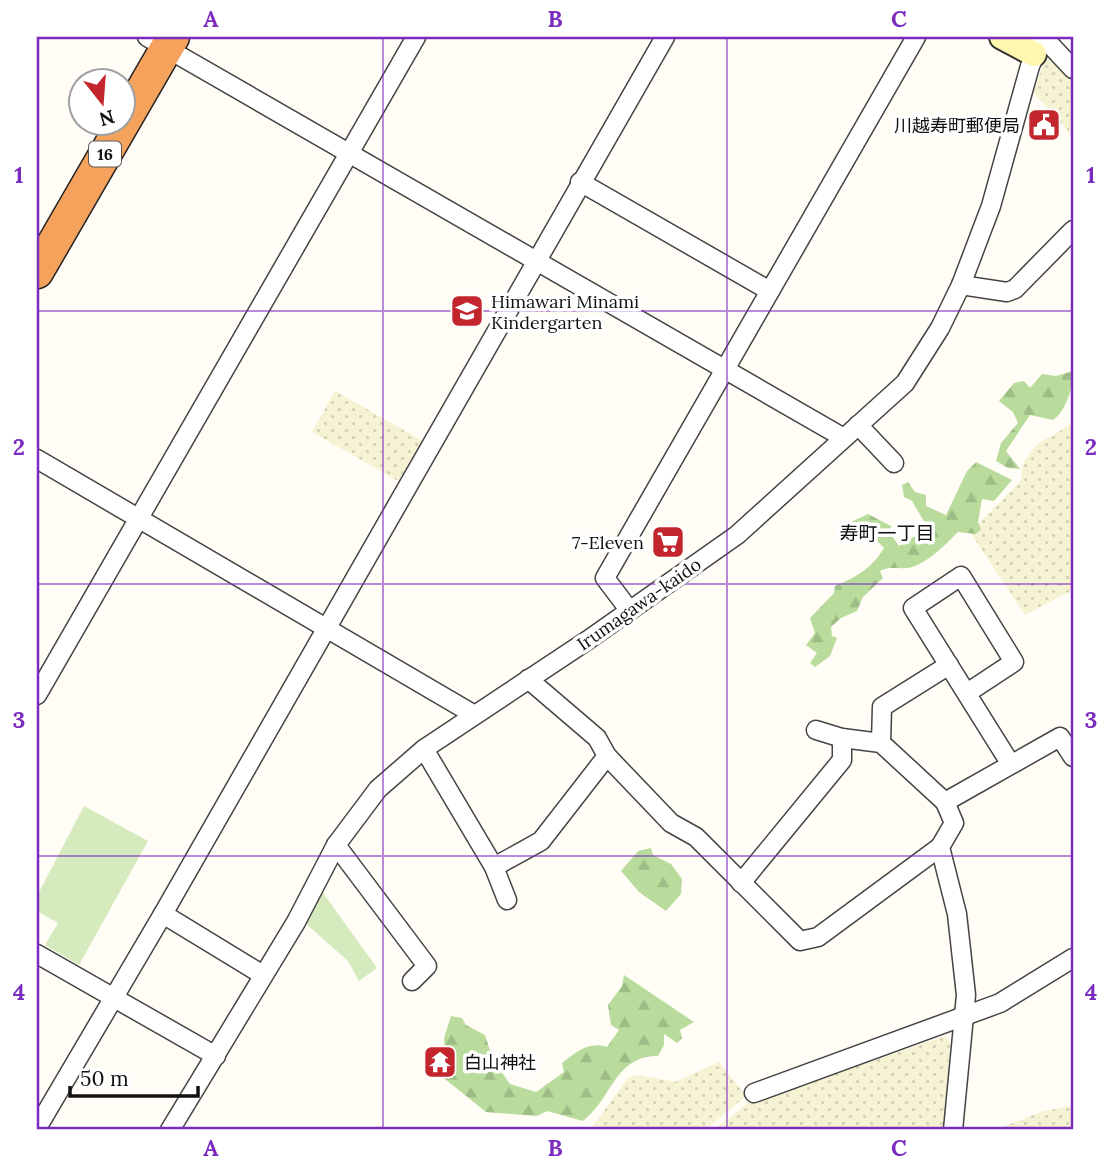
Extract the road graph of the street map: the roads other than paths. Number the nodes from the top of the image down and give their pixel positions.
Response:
1 (416, 37) edge
2 (664, 37) edge
3 (916, 37) edge
4 (1002, 37) edge
5 (158, 39) edge
6 (1040, 43) edge
7 (1073, 69) edge
8 (136, 70) edge
9 (95, 136) edge
10 (349, 151) junction
11 (580, 182) junction
12 (1073, 230) edge
13 (37, 239) edge
14 (536, 260) junction
15 (37, 272) edge
16 (961, 285) junction
17 (770, 291) junction
18 (725, 368) junction
19 (851, 431) junction
20 (37, 459) edge
21 (894, 463) dead end
22 (137, 518) junction
23 (630, 611) junction
24 (325, 627) junction
25 (949, 665) junction
26 (528, 679) junction
27 (967, 692) junction
28 (37, 695) edge
29 (473, 714) junction
30 (816, 730) dead end
31 (842, 738) junction
32 (881, 743) junction
33 (424, 749) junction
34 (607, 756) junction
35 (1073, 757) edge
36 (1010, 763) junction
37 (945, 802) junction
38 (335, 845) junction
39 (940, 847) junction
40 (494, 867) junction
41 (741, 883) junction
42 (507, 900) dead end
43 (163, 914) junction
44 (37, 954) edge
45 (1073, 958) edge
46 (263, 975) junction
47 (412, 981) dead end
48 (113, 999) junction
49 (963, 1018) junction
50 (216, 1056) junction
51 (754, 1093) dead end
52 (37, 1128) edge
53 (170, 1130) edge
54 (953, 1130) edge

1 - 10 street
2 - 11 street
3 - 17 street
4 - 6 street
5 - 8 highway
5 - 10 street
5 - 15 highway, 16
6 - 7 street
6 - 16 street, Irumagawa-kaido
9 - 13 highway, 16
10 - 14 street
10 - 22 street
11 - 14 street
11 - 17 street
12 - 16 street
14 - 18 street
14 - 24 street
16 - 19 street, Irumagawa-kaido
17 - 18 street
18 - 19 street
18 - 23 street
19 - 21 street
19 - 23 street, Irumagawa-kaido
20 - 22 street
22 - 24 street
22 - 28 street
23 - 26 street, Irumagawa-kaido
24 - 29 street
24 - 43 street
25 - 27 street
25 - 27 street
25 - 32 street
26 - 29 street, Irumagawa-kaido
26 - 34 street
27 - 36 street
29 - 33 street, Irumagawa-kaido
30 - 31 street
31 - 32 street
31 - 41 street
32 - 37 street
33 - 38 street, Irumagawa-kaido
33 - 40 street
34 - 40 street
34 - 41 street
35 - 36 street
36 - 37 street
37 - 39 street
38 - 46 street, Irumagawa-kaido
38 - 47 street
39 - 41 street
39 - 49 street
40 - 42 street
43 - 46 street
43 - 48 street
44 - 48 street
45 - 49 street
46 - 50 street, Irumagawa-kaido
48 - 50 street
48 - 52 street
49 - 51 street
49 - 54 street
50 - 53 street, Irumagawa-kaido

